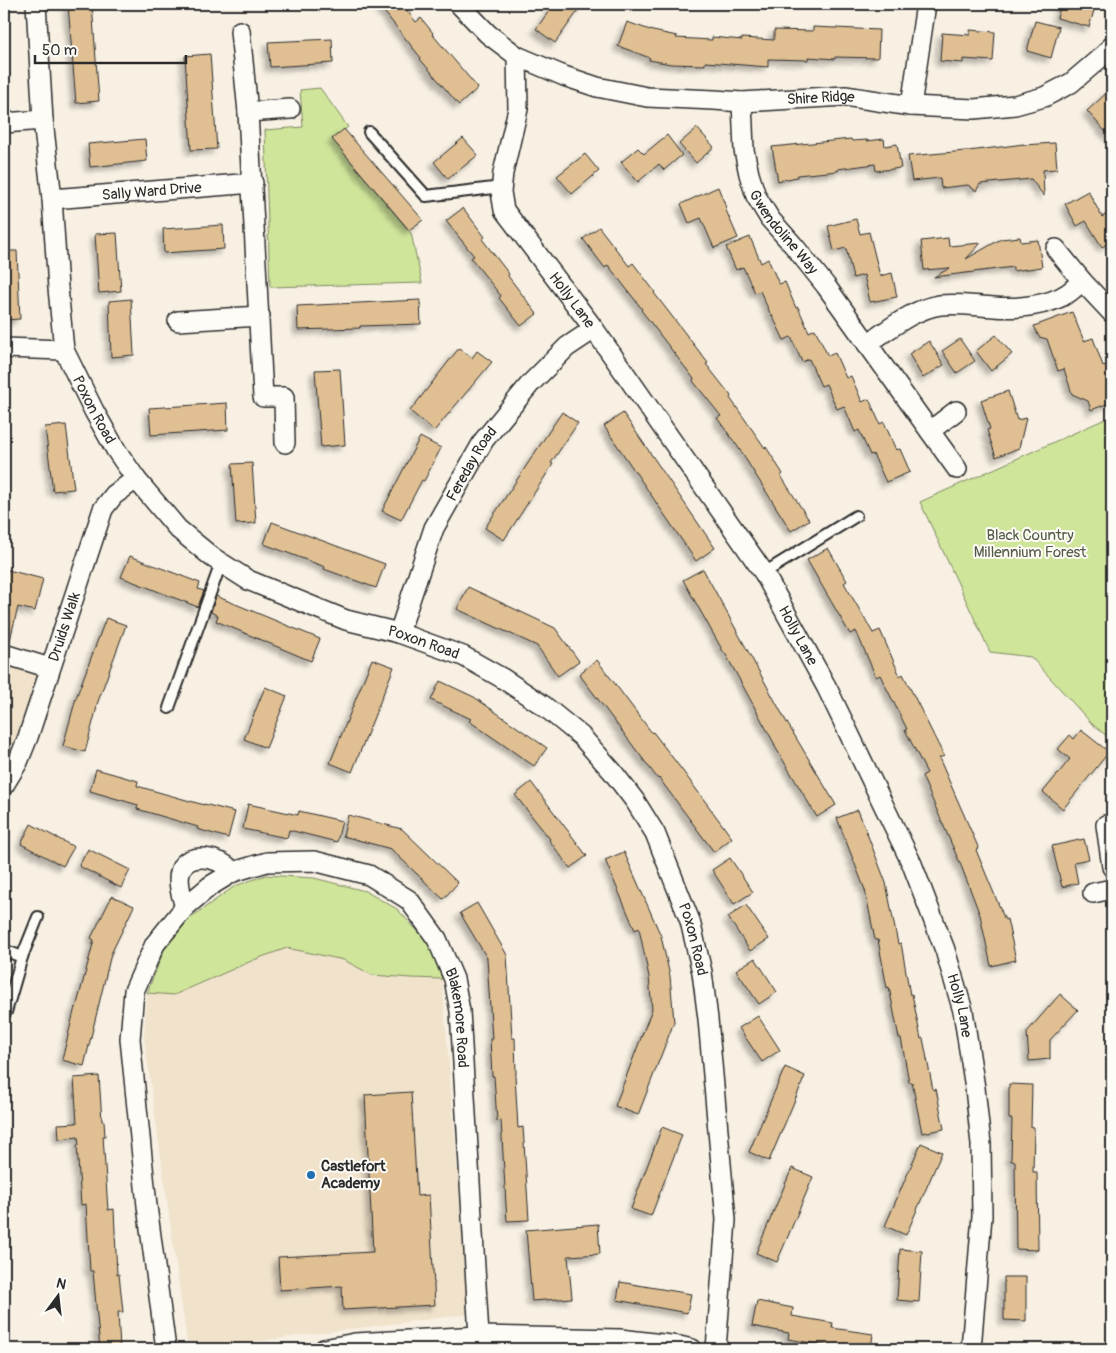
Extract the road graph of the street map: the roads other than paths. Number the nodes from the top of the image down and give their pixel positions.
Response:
1 (36, 4) edge
2 (459, 4) edge
3 (926, 4) edge
4 (240, 31) dead end
5 (1110, 53) edge
6 (517, 56) junction
7 (742, 102) junction
8 (912, 106) junction
9 (290, 108) dead end
10 (248, 112) junction
11 (43, 120) junction
12 (4, 123) edge
13 (369, 132) dead end
14 (253, 183) junction
15 (502, 187) junction
16 (52, 199) junction
17 (1056, 249) dead end
18 (1082, 281) junction
19 (1112, 313) edge
20 (260, 316) junction
21 (178, 321) dead end
22 (594, 329) junction
23 (867, 344) junction
24 (4, 348) edge
25 (64, 350) junction
26 (956, 411) dead end
27 (930, 432) junction
28 (285, 443) dead end
29 (957, 468) dead end
30 (136, 479) junction
31 (856, 516) dead end
32 (221, 562) junction
33 (764, 573) junction
34 (399, 633) junction
35 (4, 654) edge
36 (50, 668) junction
37 (169, 708) dead end
38 (4, 785) edge
39 (1106, 825) dead end
40 (1112, 867) edge
41 (233, 872) junction
42 (1112, 889) edge
43 (1093, 894) dead end
44 (185, 907) junction
45 (38, 917) dead end
46 (4, 950) edge
47 (22, 956) junction
48 (6, 1012) dead end
49 (480, 1336) junction
50 (355, 1346) edge
51 (166, 1349) edge
52 (324, 1349) edge
53 (692, 1349) edge
54 (716, 1349) edge
55 (971, 1349) edge

1 - 11 street, Poxon Road
2 - 6 street
3 - 8 street
4 - 10 street
5 - 8 street, Shire Ridge
6 - 7 street, Shire Ridge
6 - 15 street, Holly Lane
7 - 8 street, Shire Ridge
7 - 23 street, Gwendoline Way
9 - 10 street
10 - 14 street
11 - 12 street
11 - 16 street, Poxon Road
13 - 15 lane
14 - 16 street, Sally Ward Drive
14 - 20 street
15 - 22 street, Holly Lane
16 - 25 street, Poxon Road
17 - 18 street
18 - 19 street
18 - 23 street
20 - 21 street
20 - 28 street
22 - 33 street, Holly Lane
22 - 34 street, Fereday Road
23 - 27 street, Gwendoline Way
24 - 25 street
25 - 30 street, Poxon Road
26 - 27 street
27 - 29 street, Gwendoline Way
30 - 32 street, Poxon Road
30 - 36 street, Druids Walk
31 - 33 lane
32 - 34 street, Poxon Road
32 - 37 lane
33 - 55 street, Holly Lane
34 - 54 street, Poxon Road
35 - 36 street
36 - 38 street, Druids Walk
39 - 40 street
41 - 44 street, Blakemore Road
41 - 44 street
41 - 49 street, Blakemore Road
42 - 43 street
44 - 51 street, Blakemore Road
45 - 47 lane
46 - 47 lane
47 - 48 lane
49 - 50 street
49 - 53 street
50 - 52 street

